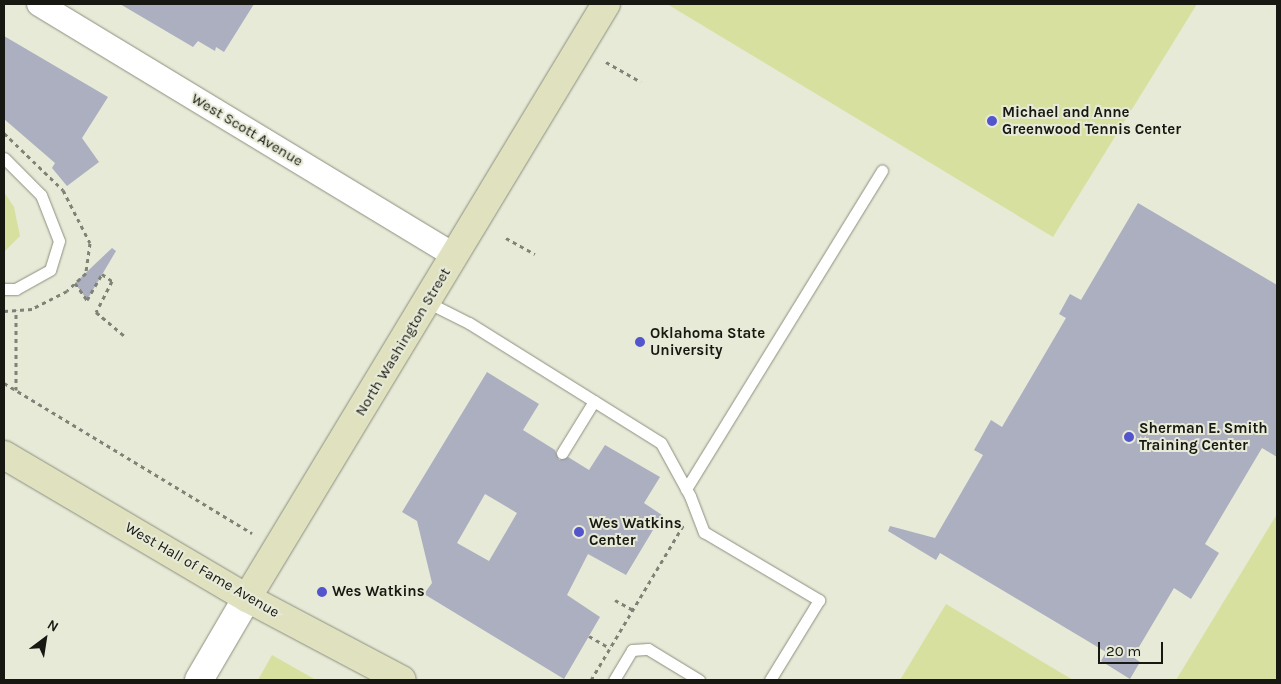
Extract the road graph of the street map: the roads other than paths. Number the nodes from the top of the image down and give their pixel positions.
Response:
1 (39, 4) edge
2 (606, 4) edge
3 (4, 158) edge
4 (882, 170) dead end
5 (455, 256) junction
6 (4, 289) edge
7 (427, 302) junction
8 (594, 401) junction
9 (562, 453) dead end
10 (4, 455) edge
11 (686, 489) junction
12 (247, 598) junction
13 (198, 680) edge
14 (402, 680) edge
15 (614, 680) edge
16 (699, 680) edge
17 (770, 680) edge

1 - 5 street, West Scott Avenue
2 - 5 main road, North Washington Street
3 - 6 lane
4 - 11 lane
5 - 7 main road, North Washington Street
7 - 8 lane
7 - 12 main road, North Washington Street
8 - 9 lane
8 - 11 lane
10 - 12 main road, West Hall of Fame Avenue
11 - 17 lane
12 - 13 street, North Washington Street
12 - 14 main road, West Hall of Fame Avenue
15 - 16 lane

